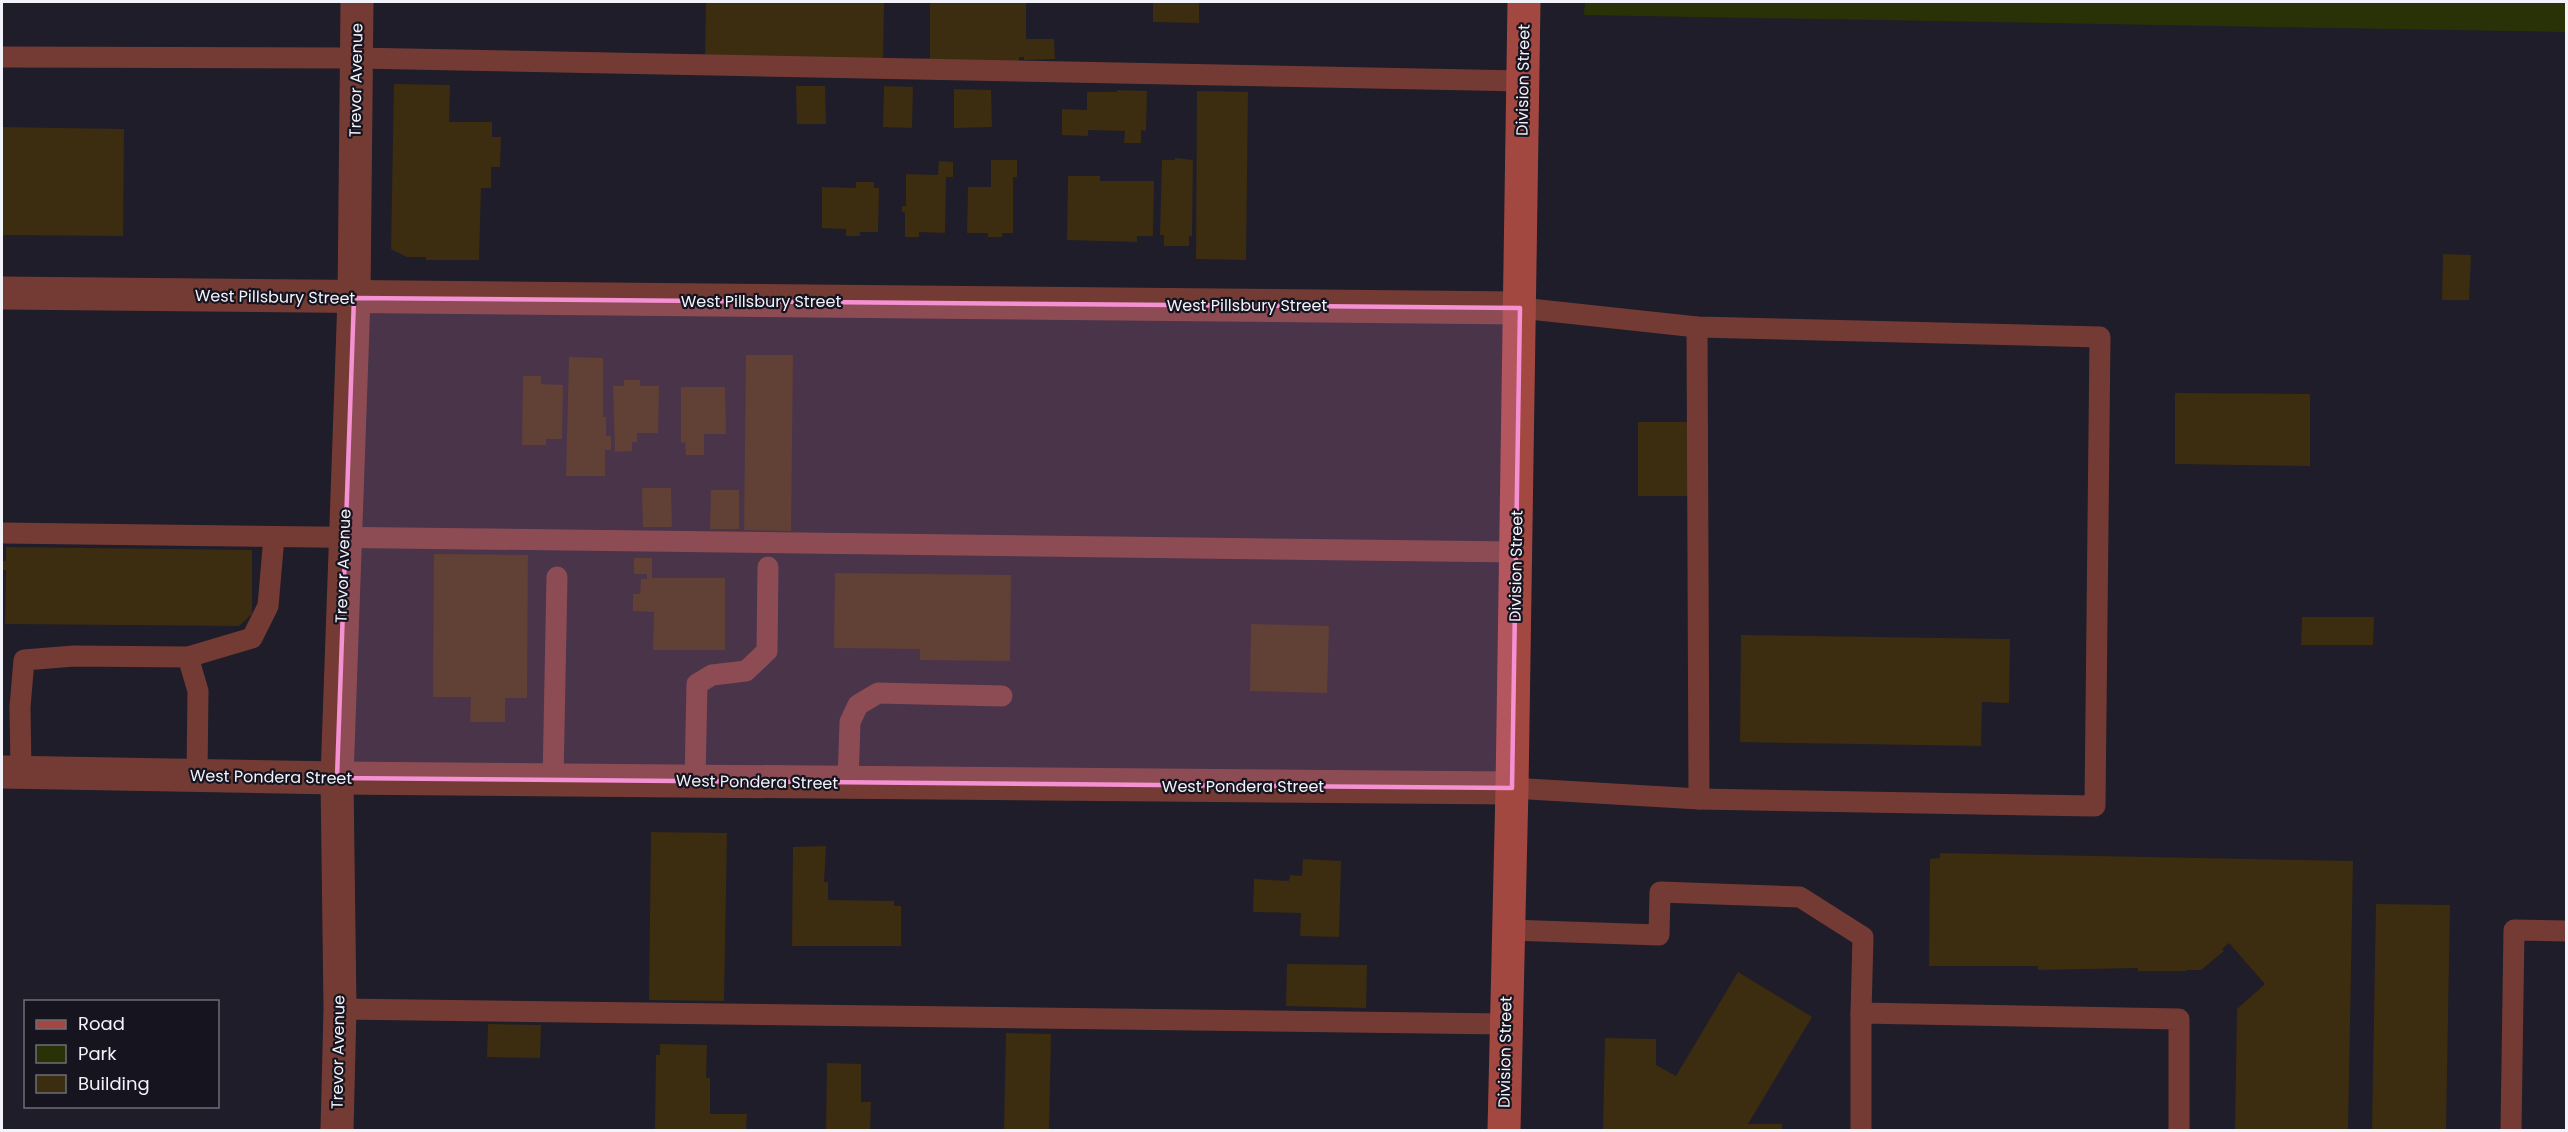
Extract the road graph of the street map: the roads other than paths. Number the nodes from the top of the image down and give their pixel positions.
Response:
1 (357, 2) edge
2 (1524, 2) edge
3 (2, 57) edge
4 (356, 58) junction
5 (1523, 81) junction
6 (2, 293) edge
7 (354, 298) junction
8 (1520, 308) junction
9 (1697, 327) junction
10 (2, 533) edge
11 (274, 537) junction
12 (344, 539) junction
13 (1516, 552) junction
14 (768, 567) dead end
15 (557, 577) dead end
16 (188, 657) junction
17 (1002, 696) dead end
18 (11, 772) edge
19 (197, 775) junction
20 (337, 778) junction
21 (553, 780) junction
22 (695, 781) junction
23 (848, 783) junction
24 (1512, 788) junction
25 (1699, 799) junction
26 (1509, 930) junction
27 (2566, 931) edge
28 (340, 1009) junction
29 (1861, 1013) junction
30 (1505, 1024) junction
31 (337, 1131) edge
32 (1504, 1131) edge
33 (1861, 1131) edge
34 (2179, 1131) edge
35 (2511, 1131) edge

1 - 4 street, Trevor Avenue
2 - 5 main road, Division Street
3 - 4 lane
4 - 5 lane
4 - 7 street, Trevor Avenue
5 - 8 main road, Division Street
6 - 7 street, West Pillsbury Street
7 - 8 street, West Pillsbury Street
7 - 12 street, Trevor Avenue
8 - 9 lane
8 - 13 main road, Division Street
9 - 25 lane
9 - 25 lane
10 - 11 lane
11 - 12 lane
11 - 16 lane
12 - 13 lane
12 - 20 street, Trevor Avenue
13 - 24 main road, Division Street
14 - 22 lane
15 - 21 lane
16 - 18 lane
16 - 19 lane
17 - 23 lane
18 - 19 street, West Pondera Street
19 - 20 street, West Pondera Street
20 - 21 street, West Pondera Street
20 - 28 street, Trevor Avenue
21 - 22 street, West Pondera Street
22 - 23 street, West Pondera Street
23 - 24 street, West Pondera Street
24 - 25 lane
24 - 26 main road, Division Street
26 - 29 lane
26 - 30 main road, Division Street
27 - 35 lane
28 - 30 lane
28 - 31 street, Trevor Avenue
29 - 33 lane
29 - 34 lane
30 - 32 main road, Division Street

